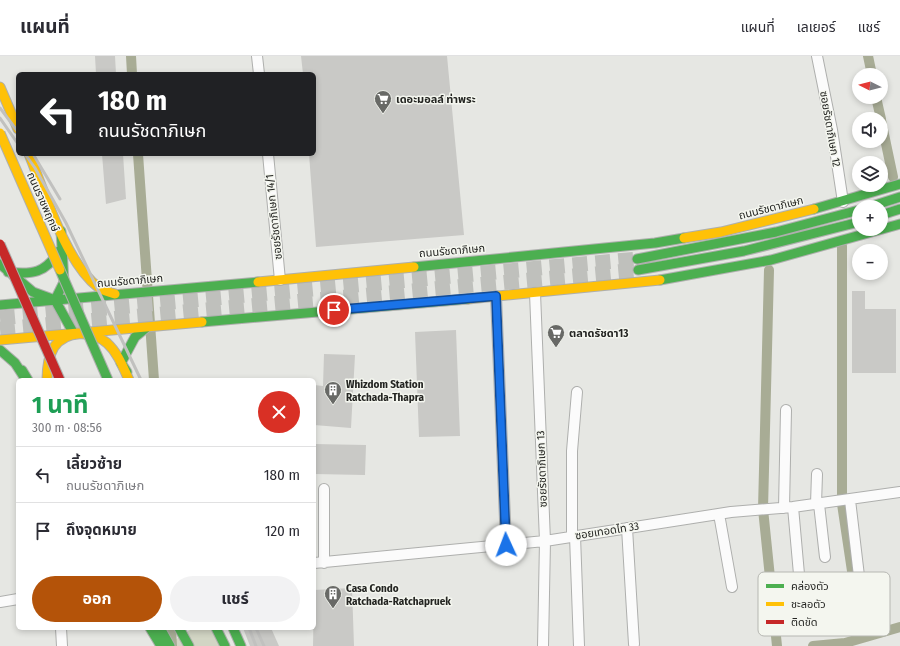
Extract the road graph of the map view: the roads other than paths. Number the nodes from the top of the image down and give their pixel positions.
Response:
1 (258, 56) edge
2 (817, 56) edge
3 (259, 72) edge
4 (0, 87) edge
5 (16, 124) edge
6 (0, 133) edge
7 (30, 156) edge
8 (268, 156) edge
9 (900, 184) edge
10 (900, 197) edge
11 (888, 201) edge
12 (843, 202) junction
13 (900, 209) edge
14 (852, 212) edge
15 (888, 213) edge
16 (852, 224) edge
17 (900, 224) edge
18 (61, 230) junction
19 (0, 244) edge
20 (60, 249) junction
21 (636, 258) tunnel mouth
22 (1, 264) edge
23 (638, 270) tunnel mouth
24 (8, 272) junction
25 (280, 280) junction
26 (535, 293) junction
27 (115, 294) junction
28 (496, 296) junction
29 (55, 300) junction
30 (0, 305) edge
31 (146, 328) junction
32 (74, 334) junction
33 (0, 340) edge
34 (0, 350) edge
35 (122, 363) junction
36 (26, 378) edge
37 (47, 378) edge
38 (59, 378) edge
39 (107, 378) edge
40 (128, 378) edge
41 (131, 378) edge
42 (577, 392) dead end
43 (786, 410) dead end
44 (817, 474) dead end
45 (324, 489) dead end
46 (900, 492) edge
47 (850, 500) junction
48 (818, 504) junction
49 (788, 508) junction
50 (720, 514) junction
51 (627, 528) junction
52 (574, 537) junction
53 (545, 541) junction
54 (506, 545) junction
55 (825, 557) dead end
56 (319, 563) edge
57 (797, 572) edge
58 (859, 572) edge
59 (732, 587) dead end
60 (16, 599) edge
61 (0, 602) edge
62 (61, 630) edge
63 (151, 630) edge
64 (161, 630) edge
65 (180, 630) edge
66 (217, 630) edge
67 (234, 630) edge
68 (241, 630) edge
69 (634, 644) dead end
70 (62, 646) edge
71 (161, 646) edge
72 (170, 646) edge
73 (189, 646) edge
74 (225, 646) edge
75 (241, 646) edge
76 (248, 646) edge
77 (542, 646) edge
78 (579, 646) edge

1 - 3 street
2 - 12 street, ซอยรัชดาภิเษก 12
4 - 5 main road
6 - 39 main road, ถนนราชพฤกษ์, bridge
7 - 18 main road, ถนนราชพฤกษ์
8 - 25 street, ซอยรัชดาภิเษก 14/1
9 - 12 main road, ถนนรัชดาภิเษก
10 - 11 main road
12 - 25 main road, ถนนรัชดาภิเษก
13 - 15 main road
14 - 21 main road
16 - 23 main road
17 - 26 main road
18 - 20 main road, ถนนราชพฤกษ์
18 - 27 main road
19 - 38 main road, bridge
20 - 24 main road
20 - 29 main road, ถนนราชพฤกษ์
22 - 24 main road
24 - 29 main road
25 - 27 main road, ถนนรัชดาภิเษก
26 - 28 main road
26 - 53 street, ซอยรัชดาภิเษก 13
27 - 29 main road, ถนนรัชดาภิเษก
28 - 31 main road
28 - 54 street
29 - 30 main road, ถนนรัชดาภิเษก
29 - 32 main road
31 - 32 main road
31 - 35 main road
32 - 33 main road
32 - 35 main road
32 - 37 main road
34 - 36 main road
35 - 40 main road
35 - 41 main road
42 - 52 street
43 - 49 street
44 - 48 street
45 - 56 street
46 - 47 street, ซอยเทอดไท 33
47 - 48 street, ซอยเทอดไท 33
47 - 58 street
48 - 49 street, ซอยเทอดไท 33
48 - 55 street
49 - 50 street, ซอยเทอดไท 33
49 - 57 street
50 - 51 street, ซอยเทอดไท 33
50 - 59 street
51 - 52 street, ซอยเทอดไท 33
51 - 69 street
52 - 53 street, ซอยเทอดไท 33
52 - 78 street
53 - 54 street, ซอยเทอดไท 33
53 - 77 street, ซอยรัชดาภิเษก 13
54 - 56 street, ซอยเทอดไท 33
60 - 61 street
62 - 70 street
63 - 71 main road
64 - 72 main road
65 - 73 main road
66 - 74 main road
67 - 75 main road
68 - 76 main road

